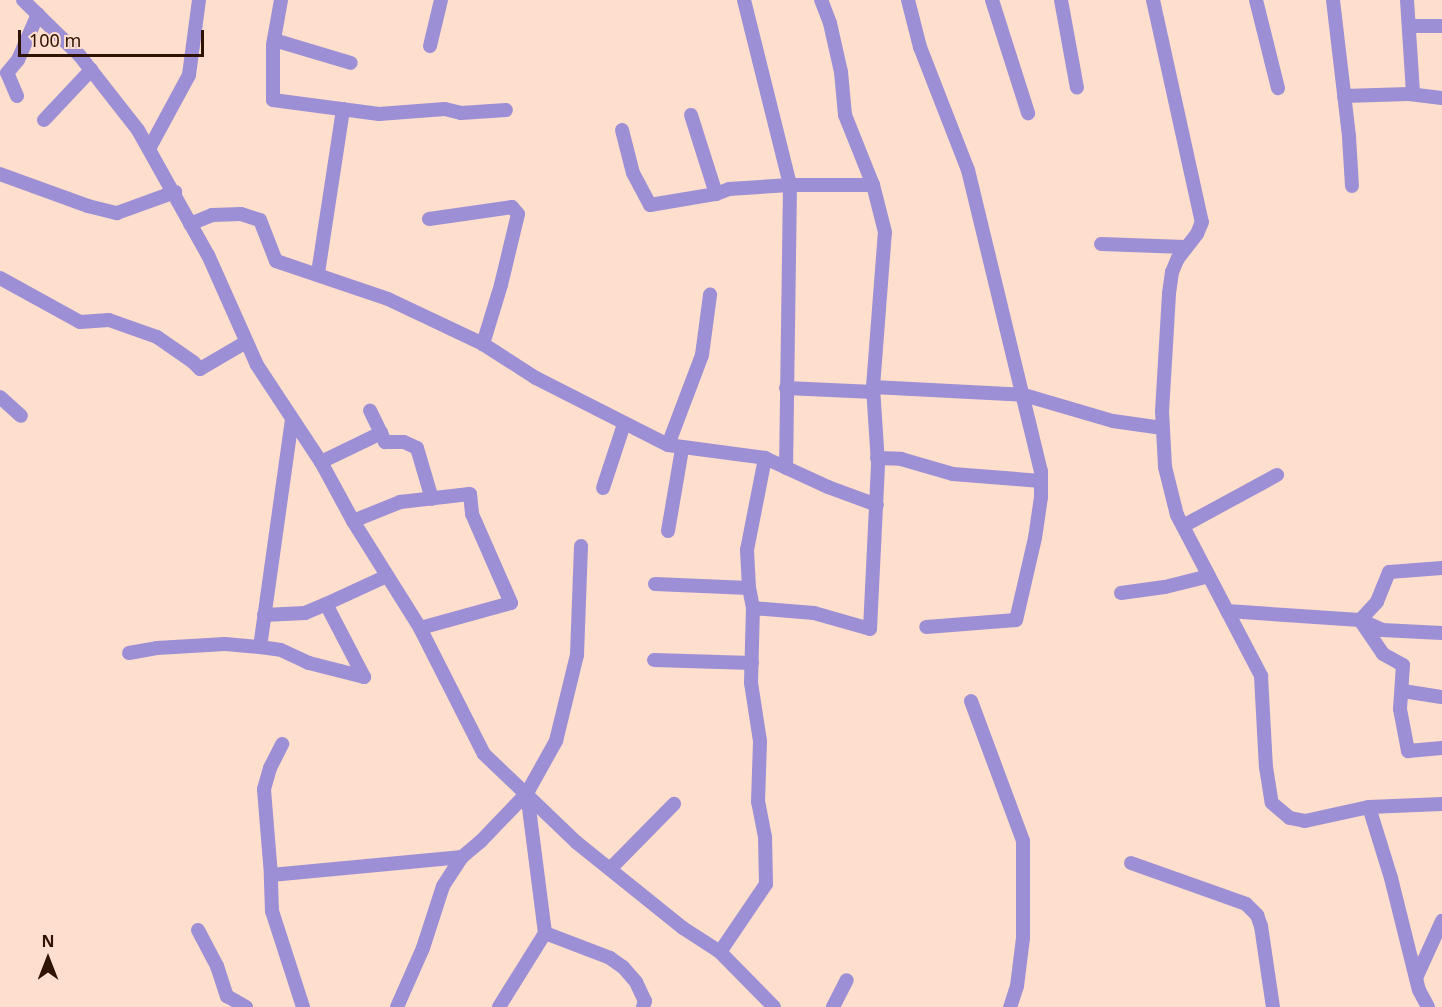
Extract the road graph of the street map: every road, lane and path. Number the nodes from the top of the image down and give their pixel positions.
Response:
1 (23, 0) edge
2 (199, 0) edge
3 (281, 0) edge
4 (441, 0) edge
5 (744, 0) edge
6 (821, 0) edge
7 (908, 0) edge
8 (992, 0) edge
9 (1061, 0) edge
10 (1154, 0) edge
11 (1256, 0) edge
12 (1333, 0) edge
13 (1407, 0) edge
14 (38, 15) junction
15 (1409, 26) junction
16 (1442, 26) edge
17 (274, 40) junction
18 (430, 46) dead end
19 (351, 63) dead end
20 (91, 70) junction
21 (1077, 88) dead end
22 (1278, 88) dead end
23 (1413, 94) junction
24 (17, 96) dead end
25 (1344, 96) junction
26 (1442, 98) edge
27 (343, 109) junction
28 (506, 110) dead end
29 (1028, 113) dead end
30 (691, 116) dead end
31 (44, 120) dead end
32 (622, 130) dead end
33 (149, 149) junction
34 (0, 174) edge
35 (790, 185) junction
36 (873, 185) junction
37 (1352, 186) dead end
38 (174, 192) junction
39 (716, 194) junction
40 (429, 219) dead end
41 (190, 224) junction
42 (1101, 244) dead end
43 (1185, 247) junction
44 (318, 273) junction
45 (0, 278) edge
46 (710, 295) dead end
47 (246, 342) junction
48 (483, 344) junction
49 (786, 388) junction
50 (874, 390) junction
51 (1024, 395) junction
52 (0, 397) edge
53 (370, 410) dead end
54 (21, 416) dead end
55 (292, 420) junction
56 (624, 424) junction
57 (1163, 428) junction
58 (381, 433) junction
59 (675, 447) junction
60 (765, 458) junction
61 (877, 458) junction
62 (321, 462) junction
63 (786, 468) junction
64 (1277, 475) dead end
65 (1041, 481) junction
66 (603, 488) dead end
67 (432, 499) junction
68 (877, 505) junction
69 (353, 521) junction
70 (1183, 526) junction
71 (668, 531) dead end
72 (581, 546) dead end
73 (1442, 568) edge
74 (387, 576) junction
75 (1209, 576) junction
76 (655, 584) dead end
77 (749, 588) junction
78 (1121, 593) dead end
79 (326, 604) junction
80 (753, 608) junction
81 (1227, 611) junction
82 (264, 615) junction
83 (1360, 620) junction
84 (926, 627) dead end
85 (420, 628) junction
86 (1442, 633) edge
87 (260, 647) junction
88 (129, 653) dead end
89 (654, 660) dead end
90 (752, 663) junction
91 (1403, 692) junction
92 (1442, 697) edge
93 (971, 701) dead end
94 (282, 744) dead end
95 (1442, 748) edge
96 (526, 793) junction
97 (674, 804) dead end
98 (1442, 804) edge
99 (1369, 807) junction
100 (462, 857) junction
101 (1131, 863) dead end
102 (611, 868) junction
103 (271, 875) junction
104 (1442, 921) edge
105 (198, 930) dead end
106 (544, 933) junction
107 (720, 952) junction
108 (1416, 978) junction
109 (847, 980) dead end
110 (246, 1007) edge
111 (303, 1007) edge
112 (397, 1007) edge
113 (500, 1007) edge
114 (643, 1007) edge
115 (774, 1007) edge
116 (833, 1007) edge
117 (1010, 1007) edge
118 (1273, 1007) edge
119 (1428, 1007) edge

1 - 14 street
2 - 33 street
3 - 17 street
4 - 18 street
5 - 35 street
6 - 36 street
7 - 51 street
8 - 29 street
9 - 21 street
10 - 43 street
11 - 22 street
12 - 25 street
13 - 15 street
14 - 20 street
14 - 24 street
15 - 16 street
15 - 23 street
17 - 19 street
17 - 27 street
20 - 31 street
20 - 33 street
23 - 25 street
23 - 26 street
25 - 37 street
27 - 28 street
27 - 44 street
30 - 39 street
32 - 39 street
33 - 38 street
34 - 38 street
35 - 36 street
35 - 39 street
35 - 49 street
36 - 50 street
38 - 41 street
40 - 48 street
41 - 44 street
41 - 47 street
42 - 43 street
43 - 57 street
44 - 48 street
45 - 47 street
46 - 59 street
47 - 55 street
48 - 56 street
49 - 50 street
49 - 63 street
50 - 51 street
50 - 61 street
51 - 57 street
51 - 65 street
52 - 54 street
53 - 58 street
55 - 62 street
55 - 82 street
56 - 59 street
56 - 66 street
57 - 70 street
58 - 62 street
58 - 67 street
59 - 60 street
59 - 71 street
60 - 63 street
60 - 77 street
61 - 65 street
61 - 68 street
62 - 69 street
63 - 68 street
64 - 70 street
65 - 84 street
67 - 69 street
67 - 85 street
68 - 80 street
69 - 74 street
70 - 75 street
72 - 96 street
73 - 83 street
74 - 79 street
74 - 85 street
75 - 78 street
75 - 81 street
76 - 77 street
77 - 80 street
79 - 82 street
79 - 87 street
80 - 90 street
81 - 83 street
81 - 99 street
82 - 87 street
83 - 86 street
83 - 91 street
85 - 96 street
87 - 88 street
89 - 90 street
90 - 107 street
91 - 92 street
91 - 95 street
93 - 117 street
94 - 103 street
96 - 100 street
96 - 102 street
96 - 106 street
97 - 102 street
98 - 99 street
99 - 108 street
100 - 103 street
100 - 112 street
101 - 118 street
102 - 107 street
103 - 111 street
104 - 108 street
105 - 110 street
106 - 113 street
106 - 114 street
107 - 115 street
108 - 119 street
109 - 116 street

